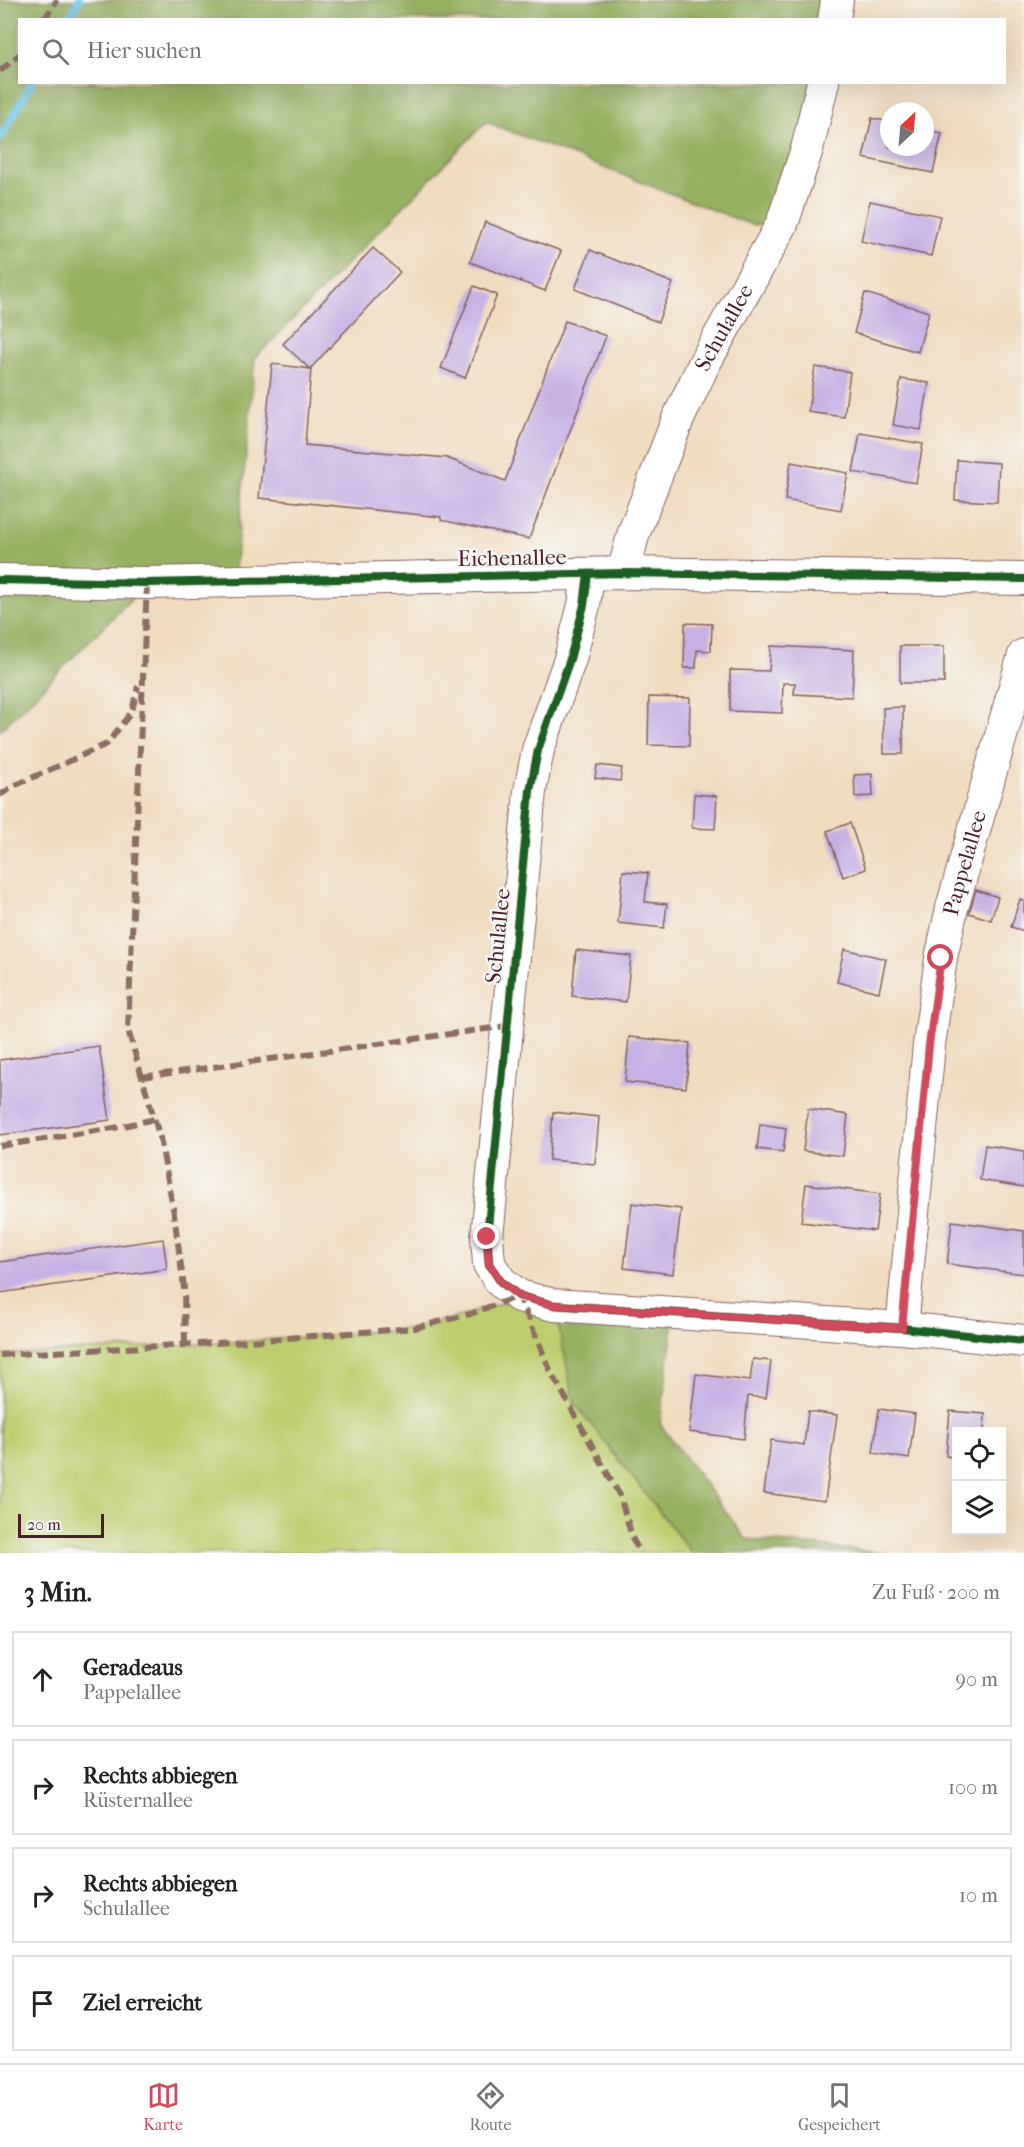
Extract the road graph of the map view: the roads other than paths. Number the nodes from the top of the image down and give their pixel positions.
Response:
1 (837, 0) edge
2 (834, 18) edge
3 (823, 84) edge
4 (623, 573) junction
5 (588, 574) junction
6 (1024, 579) edge
7 (0, 580) edge
8 (1024, 655) edge
9 (902, 1328) junction
10 (1024, 1341) edge

1 - 2 street
3 - 4 street, Schulallee
4 - 5 street, Eichenallee
4 - 6 street, Eichenallee
5 - 7 street, Eichenallee
5 - 9 street, Schulallee
8 - 9 street, Pappelallee
9 - 10 street

